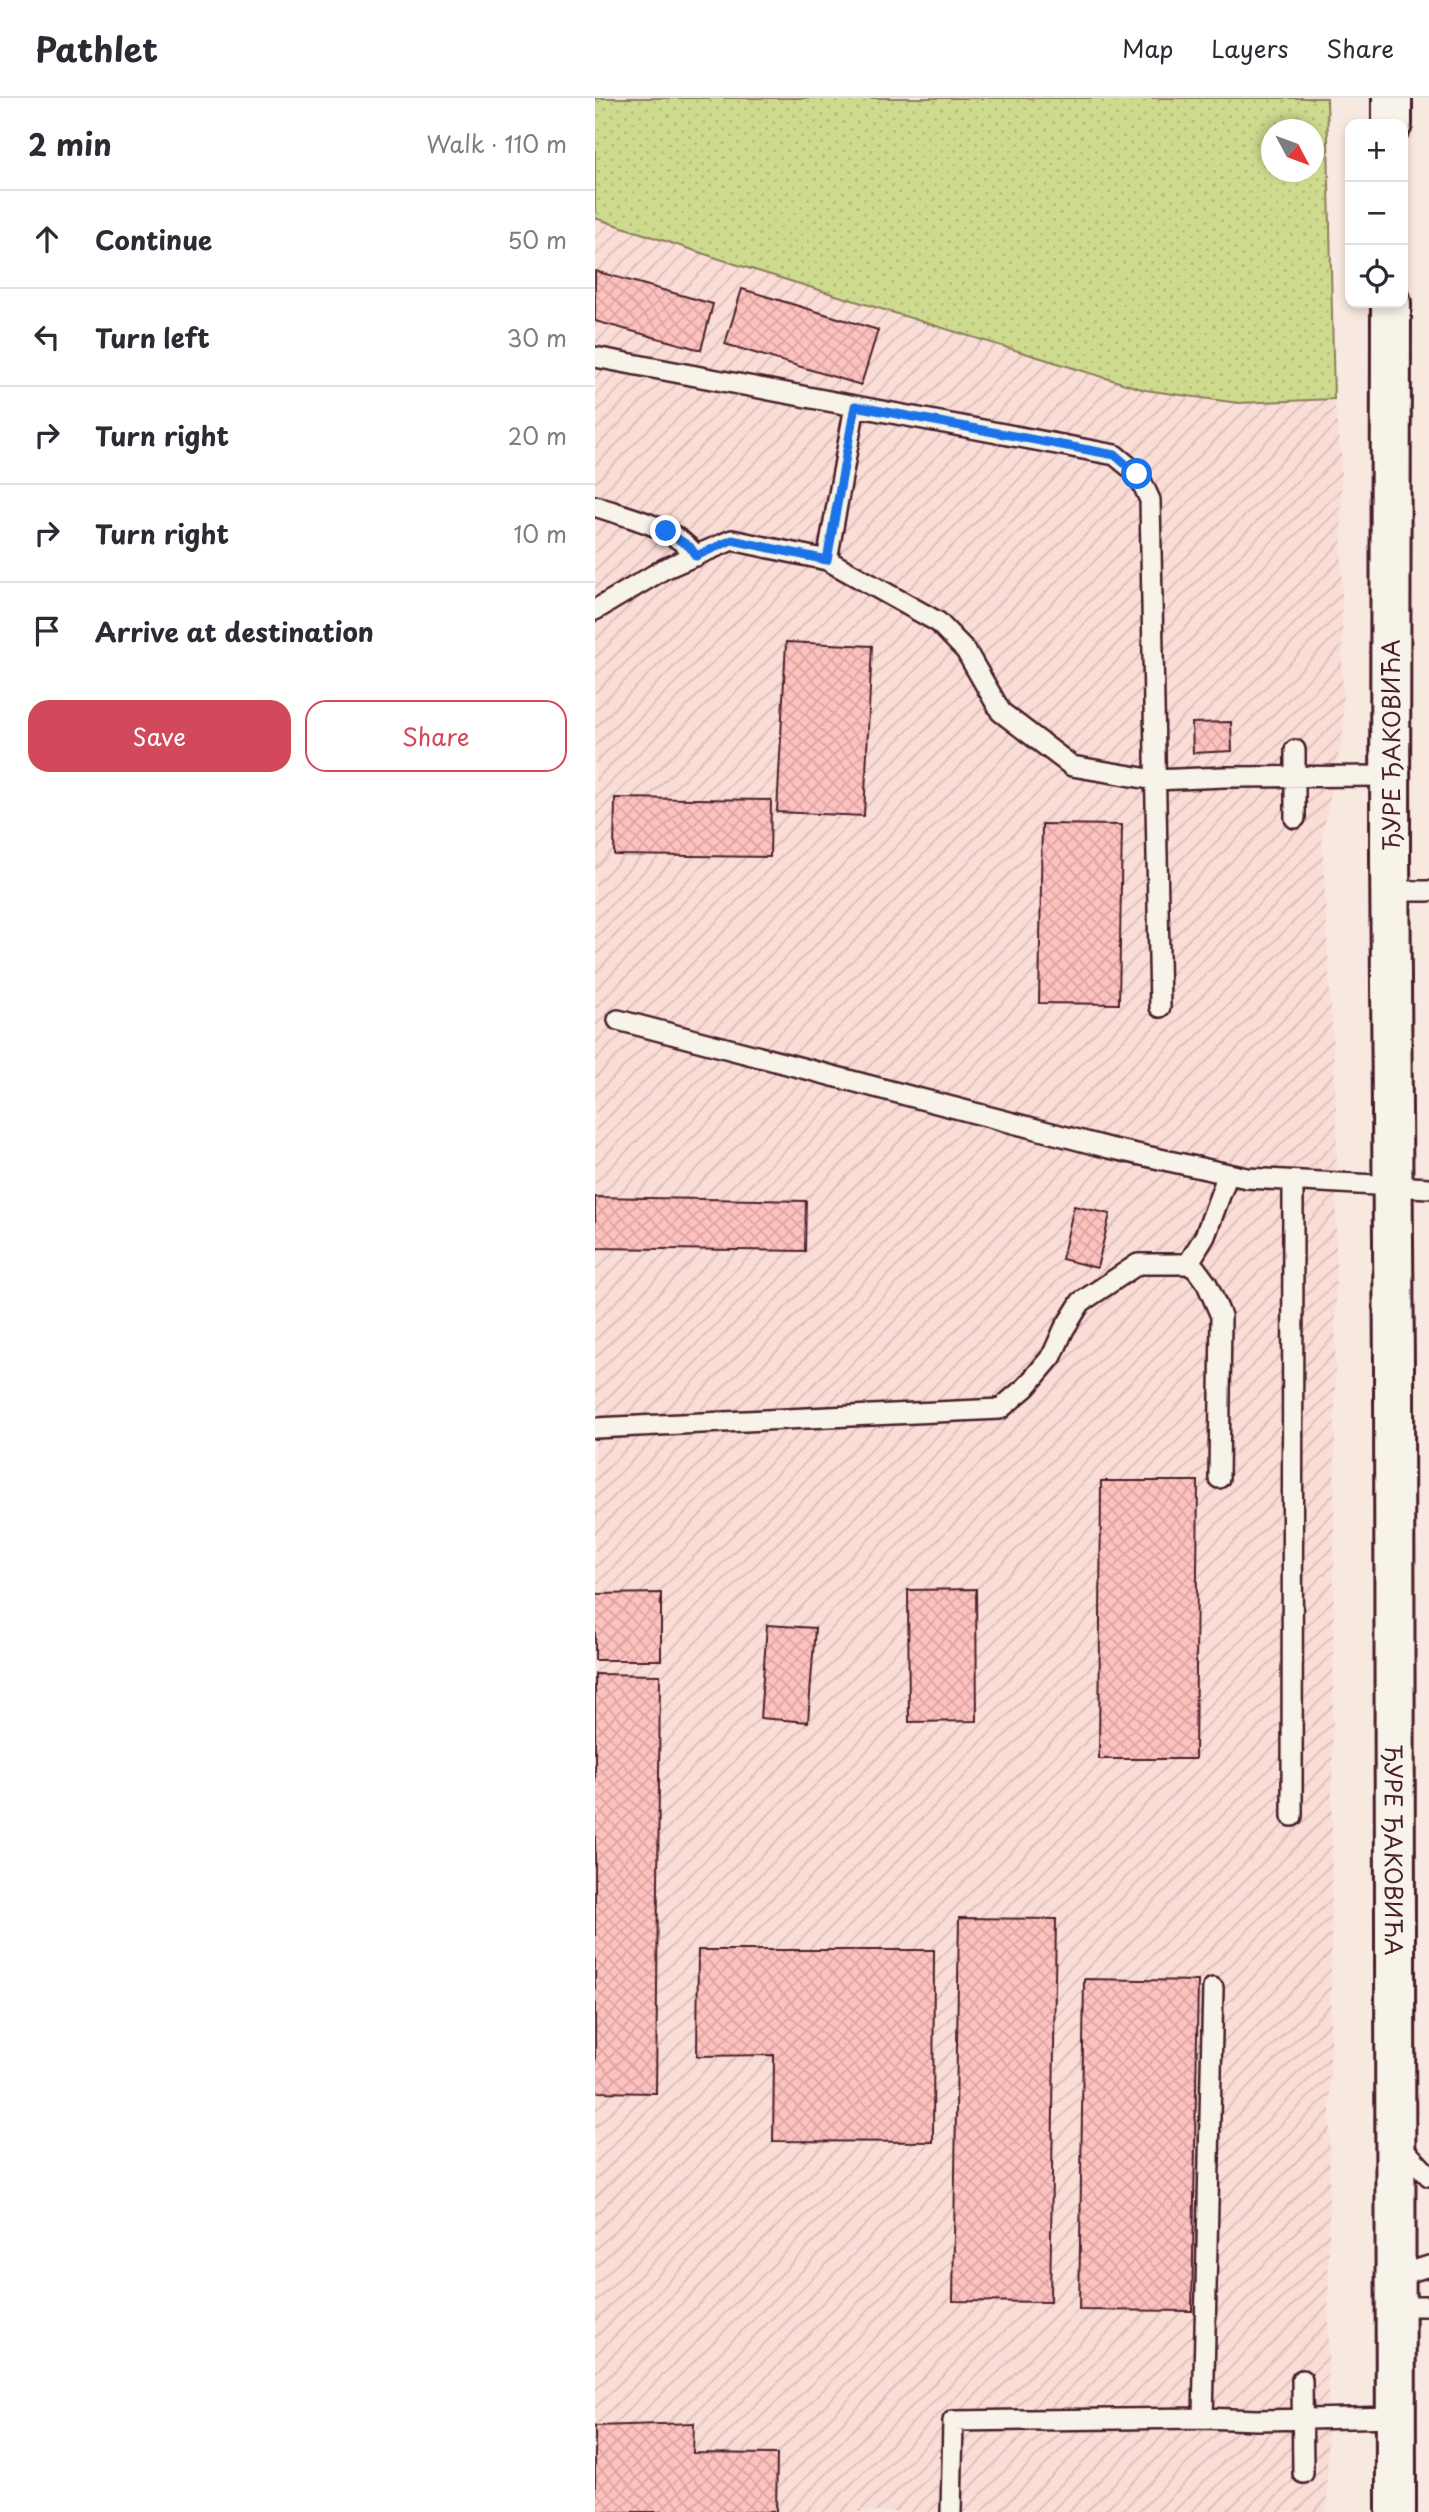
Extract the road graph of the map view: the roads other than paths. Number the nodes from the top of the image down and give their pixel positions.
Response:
1 (1392, 98) edge
2 (1392, 119) edge
3 (1391, 308) edge
4 (595, 357) edge
5 (855, 406) junction
6 (595, 506) edge
7 (696, 556) junction
8 (827, 560) junction
9 (595, 610) edge
10 (1295, 750) dead end
11 (1295, 776) junction
12 (1390, 776) junction
13 (1156, 780) junction
14 (1295, 818) dead end
15 (1390, 891) junction
16 (1429, 891) edge
17 (1160, 1007) dead end
18 (618, 1020) dead end
19 (1228, 1174) junction
20 (1293, 1181) junction
21 (1411, 1188) edge
22 (1188, 1264) junction
23 (595, 1429) edge
24 (1219, 1478) dead end
25 (1292, 1816) dead end
26 (1213, 1989) dead end
27 (1395, 2140) junction
28 (1429, 2176) edge
29 (1413, 2288) edge
30 (1302, 2379) dead end
31 (1396, 2417) junction
32 (1203, 2418) junction
33 (1303, 2419) junction
34 (1303, 2473) dead end
35 (951, 2512) edge
36 (1396, 2512) edge

1 - 2 street
3 - 12 street, ЂУРЕ ЂАКОВИЋА
4 - 5 lane
5 - 8 lane
5 - 13 lane
6 - 7 lane
7 - 8 lane
7 - 9 lane
8 - 13 lane
10 - 11 lane
11 - 12 lane
11 - 13 lane
11 - 14 lane
12 - 15 street, ЂУРЕ ЂАКОВИЋА
13 - 17 lane
15 - 16 lane
15 - 21 street, ЂУРЕ ЂАКОВИЋА
18 - 19 lane
19 - 20 lane
19 - 22 lane
20 - 21 lane
20 - 25 lane
21 - 27 street, ЂУРЕ ЂАКОВИЋА
22 - 23 lane
22 - 24 lane
26 - 32 lane
27 - 28 lane
27 - 29 street, ЂУРЕ ЂАКОВИЋА
29 - 31 street, ЂУРЕ ЂАКОВИЋА
30 - 33 lane
31 - 33 lane
31 - 36 street, ЂУРЕ ЂАКОВИЋА
32 - 33 lane
32 - 35 lane
33 - 34 lane

